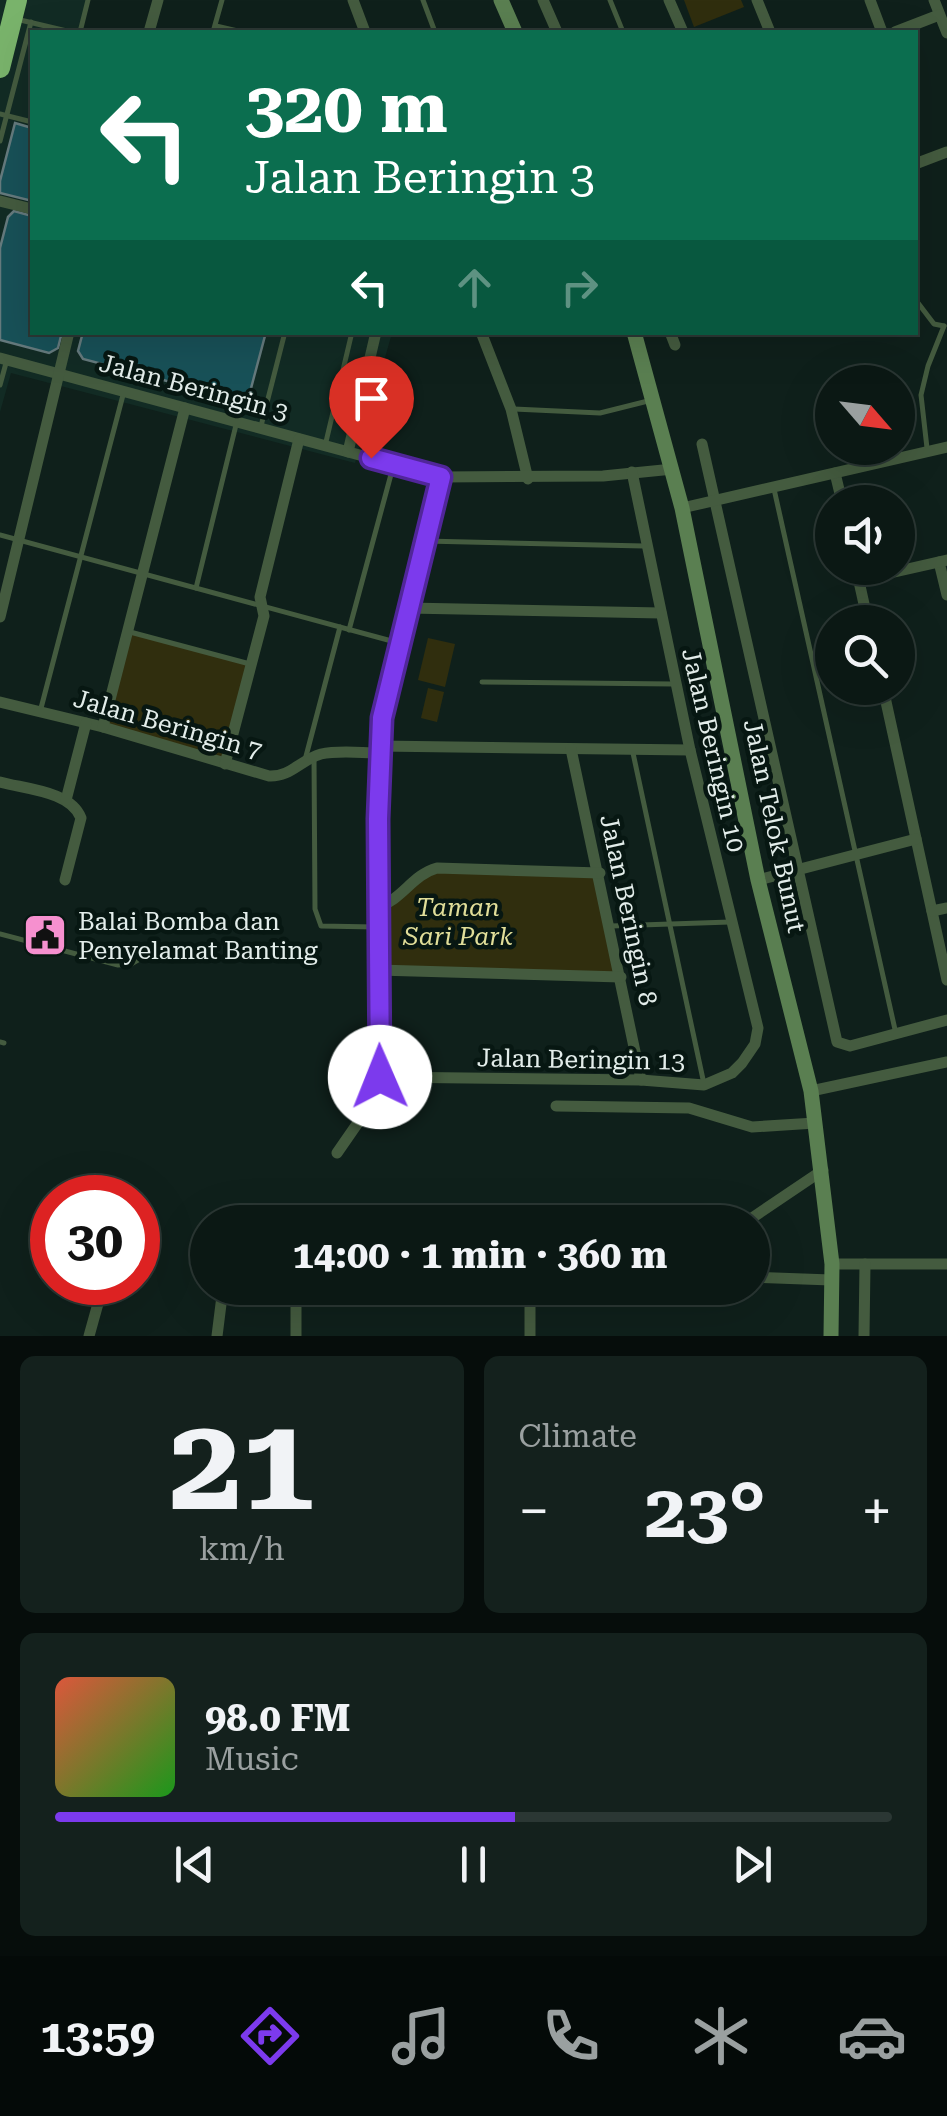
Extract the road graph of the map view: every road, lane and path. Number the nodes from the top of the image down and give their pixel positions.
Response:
1 (88, 0) edge
2 (158, 0) edge
3 (222, 0) edge
4 (353, 0) edge
5 (424, 0) edge
6 (502, 0) edge
7 (544, 0) edge
8 (610, 0) edge
9 (669, 0) edge
10 (757, 0) edge
11 (870, 0) edge
12 (934, 0) edge
13 (20, 13) edge
14 (939, 15) junction
15 (214, 29) edge
16 (66, 30) edge
17 (80, 30) edge
18 (150, 30) edge
19 (364, 30) edge
20 (434, 30) edge
21 (513, 30) edge
22 (556, 30) edge
23 (621, 30) edge
24 (682, 30) edge
25 (769, 30) edge
26 (881, 30) edge
27 (900, 30) edge
28 (947, 34) edge
29 (0, 68) edge
30 (3, 115) edge
31 (30, 122) edge
32 (0, 141) edge
33 (947, 152) edge
34 (918, 163) edge
35 (0, 201) edge
36 (30, 208) edge
37 (918, 303) edge
38 (945, 326) edge
39 (68, 335) edge
40 (284, 335) edge
41 (351, 335) edge
42 (375, 335) edge
43 (483, 335) edge
44 (635, 335) edge
45 (3, 359) edge
46 (58, 374) junction
47 (0, 386) edge
48 (124, 392) junction
49 (654, 399) junction
50 (185, 408) junction
51 (511, 409) junction
52 (237, 422) junction
53 (261, 428) junction
54 (299, 439) junction
55 (702, 444) dead end
56 (325, 446) junction
57 (947, 447) edge
58 (928, 451) junction
59 (348, 452) junction
60 (394, 464) junction
61 (673, 469) junction
62 (632, 472) junction
63 (835, 472) junction
64 (441, 477) junction
65 (528, 478) junction
66 (838, 485) edge
67 (774, 486) junction
68 (714, 500) junction
69 (682, 508) junction
70 (0, 535) edge
71 (20, 540) junction
72 (425, 541) junction
73 (647, 546) junction
74 (80, 557) junction
75 (943, 561) edge
76 (915, 565) edge
77 (143, 574) junction
78 (196, 588) junction
79 (947, 595) edge
80 (263, 607) junction
81 (408, 608) junction
82 (661, 613) junction
83 (0, 617) edge
84 (340, 628) junction
85 (350, 630) junction
86 (128, 632) junction
87 (399, 643) junction
88 (253, 665) junction
89 (482, 682) dead end
90 (676, 684) junction
91 (0, 702) edge
92 (887, 705) edge
93 (40, 712) junction
94 (86, 723) junction
95 (104, 728) junction
96 (571, 749) junction
97 (380, 750) junction
98 (632, 750) junction
99 (690, 750) junction
100 (310, 759) junction
101 (226, 764) junction
102 (0, 782) edge
103 (69, 803) junction
104 (916, 838) junction
105 (857, 854) junction
106 (796, 870) junction
107 (600, 873) junction
108 (65, 880) dead end
109 (758, 880) junction
110 (378, 907) junction
111 (947, 908) edge
112 (932, 911) junction
113 (730, 922) junction
114 (670, 924) junction
115 (611, 926) junction
116 (378, 927) junction
117 (0, 934) edge
118 (164, 945) dead end
119 (378, 970) junction
120 (621, 977) junction
121 (947, 980) edge
122 (947, 1020) edge
123 (896, 1034) junction
124 (757, 1036) joint
125 (947, 1062) edge
126 (380, 1077) junction
127 (642, 1080) junction
128 (704, 1084) junction
129 (810, 1091) junction
130 (556, 1106) dead end
131 (814, 1123) junction
132 (337, 1153) dead end
133 (822, 1170) junction
134 (770, 1205) edge
135 (865, 1264) junction
136 (947, 1264) edge
137 (831, 1272) junction
138 (770, 1276) edge
139 (98, 1305) edge
140 (221, 1305) edge
141 (296, 1305) edge
142 (530, 1305) edge
143 (89, 1336) edge
144 (217, 1336) edge
145 (296, 1336) edge
146 (530, 1336) edge
147 (830, 1336) edge
148 (864, 1336) edge

1 - 17 lane
2 - 18 street
3 - 15 lane
4 - 19 street
5 - 20 lane
6 - 21 street
7 - 22 street
8 - 23 lane
9 - 24 street
10 - 25 street
11 - 26 street
12 - 14 street
13 - 16 lane
13 - 29 highway
13 - 30 lane
14 - 27 street
14 - 28 street
30 - 31 lane
30 - 32 lane
33 - 34 street
35 - 36 street
37 - 38 lane
38 - 58 lane
39 - 46 street
40 - 53 lane
41 - 56 lane
42 - 59 street
43 - 51 street
44 - 49 street, Jalan Telok Bunut
45 - 46 street, Jalan Beringin 3
45 - 47 lane
46 - 48 street, Jalan Beringin 3
46 - 71 street
48 - 50 street, Jalan Beringin 3
48 - 74 lane
49 - 51 lane
49 - 61 street, Jalan Telok Bunut
50 - 52 street, Jalan Beringin 3
50 - 77 street
51 - 65 street
52 - 53 street, Jalan Beringin 3
52 - 78 lane
53 - 54 street, Jalan Beringin 3
54 - 56 street, Jalan Beringin 3
54 - 80 street
55 - 68 street
56 - 59 street, Jalan Beringin 3
57 - 58 street
58 - 63 street
59 - 60 street, Jalan Beringin 3
60 - 64 street, Jalan Beringin 3
60 - 85 lane
61 - 62 street, Jalan Beringin 3
61 - 69 street, Jalan Telok Bunut
62 - 65 street, Jalan Beringin 3
62 - 73 street, Jalan Beringin 10
63 - 66 street
63 - 67 street
64 - 65 street, Jalan Beringin 3
64 - 72 street
67 - 68 street
67 - 105 lane
68 - 69 street
68 - 106 street
69 - 109 street, Jalan Telok Bunut
70 - 71 lane
71 - 74 lane
71 - 83 street
72 - 73 lane
72 - 81 street
73 - 82 street, Jalan Beringin 10
74 - 77 lane
74 - 93 lane
75 - 76 street
75 - 79 street
77 - 78 lane
77 - 86 street
78 - 80 lane
80 - 84 lane
80 - 88 street
81 - 82 street
81 - 87 street
82 - 90 street, Jalan Beringin 10
84 - 85 lane
84 - 100 lane
85 - 87 lane
86 - 88 lane
86 - 95 street
87 - 97 street
88 - 101 street
89 - 90 lane
90 - 99 street, Jalan Beringin 10
91 - 93 street, Jalan Beringin 7
92 - 104 street
93 - 94 street, Jalan Beringin 7
94 - 95 street, Jalan Beringin 7
94 - 103 street
95 - 101 street, Jalan Beringin 7
96 - 97 street, Jalan Beringin 7
96 - 98 street, Jalan Beringin 7
96 - 107 street, Jalan Beringin 8
97 - 100 street, Jalan Beringin 7
97 - 110 street
98 - 99 street, Jalan Beringin 7
98 - 114 lane
99 - 113 street, Jalan Beringin 10
100 - 101 street, Jalan Beringin 7
100 - 116 lane
102 - 103 street
103 - 108 street
104 - 105 street
104 - 112 street
105 - 106 street
105 - 123 lane
106 - 109 street
106 - 123 street
107 - 110 street
107 - 115 street, Jalan Beringin 8
109 - 129 street, Jalan Telok Bunut
110 - 116 street
111 - 112 street
112 - 121 street
113 - 114 lane
113 - 124 street, Jalan Beringin 10
114 - 115 lane
114 - 128 lane
115 - 120 street, Jalan Beringin 8
116 - 119 street
117 - 118 lane
119 - 120 street
119 - 126 street
120 - 127 street, Jalan Beringin 8
122 - 123 street
124 - 128 street, Jalan Beringin 13
125 - 129 street
126 - 127 street, Jalan Beringin 13
126 - 132 street
127 - 128 street, Jalan Beringin 13
129 - 131 street, Jalan Telok Bunut
130 - 131 street
131 - 133 street, Jalan Telok Bunut
133 - 134 street
133 - 137 street, Jalan Telok Bunut
135 - 136 street
135 - 137 street
135 - 148 street
137 - 138 street
137 - 147 street, Jalan Telok Bunut
139 - 143 street
140 - 144 street
141 - 145 street
142 - 146 street

